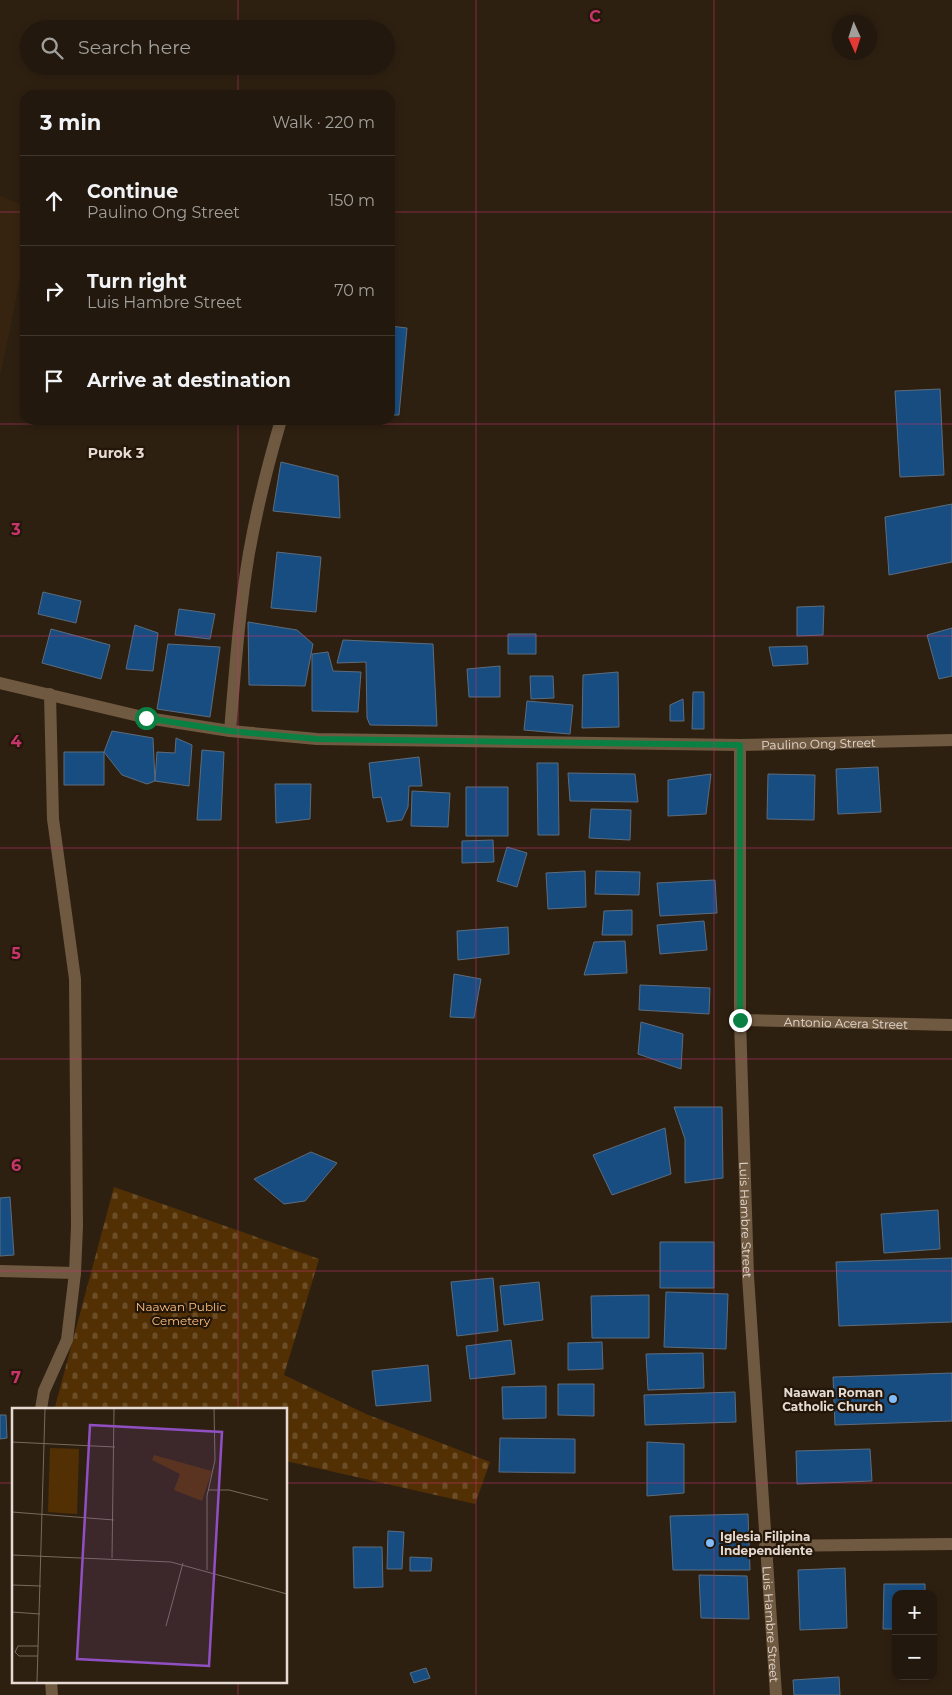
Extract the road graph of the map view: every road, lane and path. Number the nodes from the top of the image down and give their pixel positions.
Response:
1 (279, 425) edge
2 (0, 683) edge
3 (50, 694) junction
4 (230, 731) junction
5 (952, 740) edge
6 (740, 745) junction
7 (740, 1020) junction
8 (952, 1025) edge
9 (0, 1272) edge
10 (75, 1273) junction
11 (41, 1408) edge
12 (952, 1544) edge
13 (765, 1546) junction
14 (51, 1682) edge
15 (52, 1695) edge
16 (776, 1695) edge

1 - 4 street
2 - 3 street, Paulino Ong Street
3 - 4 street, Paulino Ong Street
3 - 10 street
4 - 6 street, Paulino Ong Street
5 - 6 street, Paulino Ong Street
6 - 7 street, Luis Hambre Street
7 - 8 street, Antonio Acera Street
7 - 13 street, Luis Hambre Street
9 - 10 street
10 - 11 street
12 - 13 street
13 - 16 street, Luis Hambre Street
14 - 15 street

